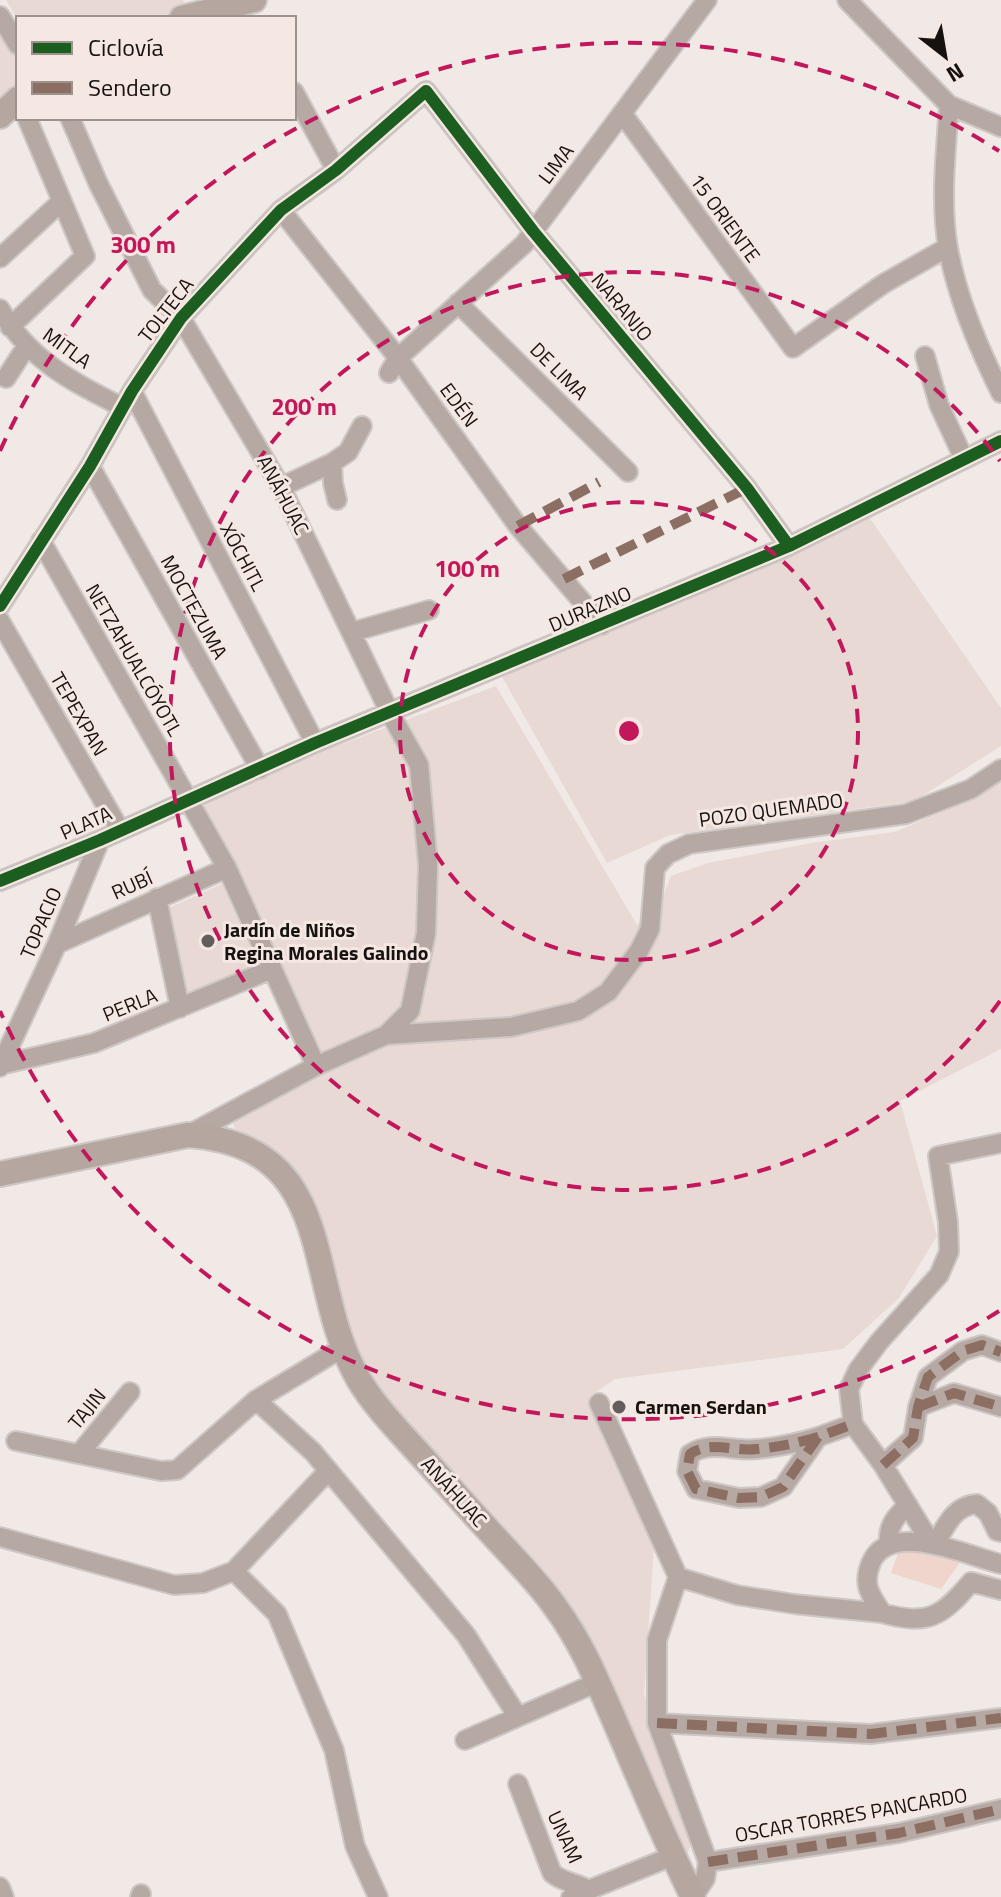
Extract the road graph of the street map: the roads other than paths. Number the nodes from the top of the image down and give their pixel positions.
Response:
1 (707, 0) edge
2 (847, 0) edge
3 (251, 7) edge
4 (0, 16) edge
5 (195, 16) edge
6 (16, 42) edge
7 (426, 91) joint
8 (296, 96) edge
9 (16, 101) edge
10 (949, 105) junction
11 (622, 113) junction
12 (0, 116) edge
13 (28, 120) edge
14 (71, 120) edge
15 (1001, 127) edge
16 (336, 170) junction
17 (62, 201) junction
18 (281, 210) junction
19 (533, 231) junction
20 (948, 247) junction
21 (0, 258) edge
22 (458, 303) junction
23 (0, 309) edge
24 (181, 318) junction
25 (10, 327) junction
26 (26, 347) junction
27 (925, 356) dead end
28 (394, 365) junction
29 (6, 378) dead end
30 (999, 383) edge
31 (127, 399) junction
32 (362, 426) dead end
33 (1001, 441) edge
34 (964, 459) junction
35 (332, 463) junction
36 (90, 466) junction
37 (628, 472) dead end
38 (281, 487) junction
39 (337, 500) dead end
40 (41, 541) junction
41 (789, 546) junction
42 (2, 594) edge
43 (429, 610) dead end
44 (0, 621) edge
45 (602, 625) junction
46 (352, 632) junction
47 (390, 713) junction
48 (315, 743) junction
49 (260, 769) junction
50 (1001, 769) edge
51 (188, 801) junction
52 (120, 830) junction
53 (100, 840) junction
54 (227, 868) junction
55 (0, 881) edge
56 (157, 898) junction
57 (57, 944) junction
58 (272, 969) junction
59 (180, 1008) junction
60 (386, 1035) junction
61 (0, 1066) edge
62 (316, 1066) junction
63 (188, 1135) junction
64 (1001, 1143) edge
65 (0, 1174) edge
66 (342, 1348) junction
67 (1001, 1352) edge
68 (130, 1392) dead end
69 (256, 1400) junction
70 (599, 1403) dead end
71 (918, 1407) junction
72 (1001, 1407) edge
73 (853, 1424) junction
74 (818, 1437) junction
75 (16, 1441) dead end
76 (79, 1454) junction
77 (883, 1465) junction
78 (328, 1471) junction
79 (908, 1505) junction
80 (1001, 1532) edge
81 (0, 1537) edge
82 (889, 1544) junction
83 (933, 1544) junction
84 (974, 1558) junction
85 (1001, 1564) edge
86 (234, 1571) junction
87 (678, 1577) junction
88 (971, 1582) junction
89 (1001, 1590) edge
90 (882, 1613) junction
91 (598, 1682) junction
92 (518, 1717) junction
93 (1001, 1718) edge
94 (657, 1723) junction
95 (465, 1740) dead end
96 (518, 1784) dead end
97 (1001, 1809) edge
98 (673, 1856) junction
99 (708, 1862) junction
100 (0, 1887) edge
101 (589, 1890) junction
102 (4, 1897) edge
103 (378, 1897) edge
104 (571, 1897) edge
105 (693, 1897) edge

1 - 11 street, LIMA
2 - 10 street
3 - 5 main road
4 - 6 street
7 - 16 street, TOLTECA
7 - 19 street, NARANJO
8 - 16 street
9 - 12 main road
10 - 15 street
10 - 20 street
11 - 19 street, LIMA
11 - 20 street, 15 ORIENTE
13 - 17 street
14 - 24 street, ANÁHUAC
16 - 18 street, TOLTECA
17 - 21 street
17 - 25 street
18 - 24 street, TOLTECA
18 - 28 street, EDÉN
19 - 22 street, LIMA
19 - 41 street, NARANJO
20 - 30 street
22 - 28 street, LIMA
22 - 37 street, DE LIMA
23 - 25 street, MITLA
24 - 31 street, TOLTECA
24 - 38 street, ANÁHUAC
25 - 26 street, MITLA
26 - 29 street
26 - 31 street, MITLA
27 - 34 street
28 - 45 street, EDÉN
31 - 36 street, TOLTECA
31 - 48 street, XÓCHITL
32 - 35 street
33 - 34 street, DURAZNO
34 - 41 street, DURAZNO
35 - 38 street
35 - 39 street
36 - 40 street, TOLTECA
36 - 49 street, MOCTEZUMA
38 - 46 street, ANÁHUAC
40 - 42 street, TOLTECA
40 - 51 street, NETZAHUALCÓYOTL
41 - 45 street, DURAZNO
43 - 46 street
44 - 52 street, TEPEXPAN
45 - 47 street, DURAZNO
46 - 47 street, ANÁHUAC
47 - 48 street, DURAZNO
47 - 60 street, ANÁHUAC
48 - 49 street, DURAZNO
49 - 51 street, DURAZNO
50 - 60 street, POZO QUEMADO
51 - 52 street, PLATA
51 - 54 street, NETZAHUALCÓYOTL
52 - 53 street, PLATA
53 - 55 street, PLATA
53 - 57 street, TOPACIO
54 - 56 street, RUBÍ
54 - 58 street, NETZAHUALCÓYOTL
56 - 57 street, RUBÍ
56 - 59 street
57 - 61 street, TOPACIO
58 - 59 street, PERLA
58 - 62 street, NETZAHUALCÓYOTL
59 - 61 street, PERLA
60 - 62 street, POZO QUEMADO
62 - 63 street, POZO QUEMADO
63 - 65 main road
63 - 66 main road, ANÁHUAC
64 - 73 street
66 - 69 street
66 - 91 main road, ANÁHUAC
67 - 71 street
68 - 76 street, TAJIN
69 - 76 street
69 - 78 street
70 - 87 street
71 - 72 street
71 - 77 street
73 - 74 street
73 - 77 street
74 - 74 street
75 - 76 street
77 - 79 street
78 - 86 street
78 - 92 street
79 - 82 street
79 - 83 street
80 - 83 street
81 - 86 street
82 - 83 street
82 - 90 street
83 - 84 street
84 - 85 street
84 - 88 street
86 - 103 street
87 - 90 street
87 - 94 street
88 - 89 street
88 - 90 street
91 - 92 street
91 - 98 main road, ANÁHUAC
92 - 95 street
93 - 94 street
94 - 99 street
96 - 101 street, UNAM
97 - 99 street, OSCAR TORRES PANCARDO
98 - 101 street
98 - 105 main road, ANÁHUAC
99 - 105 street
100 - 102 street
101 - 104 street

